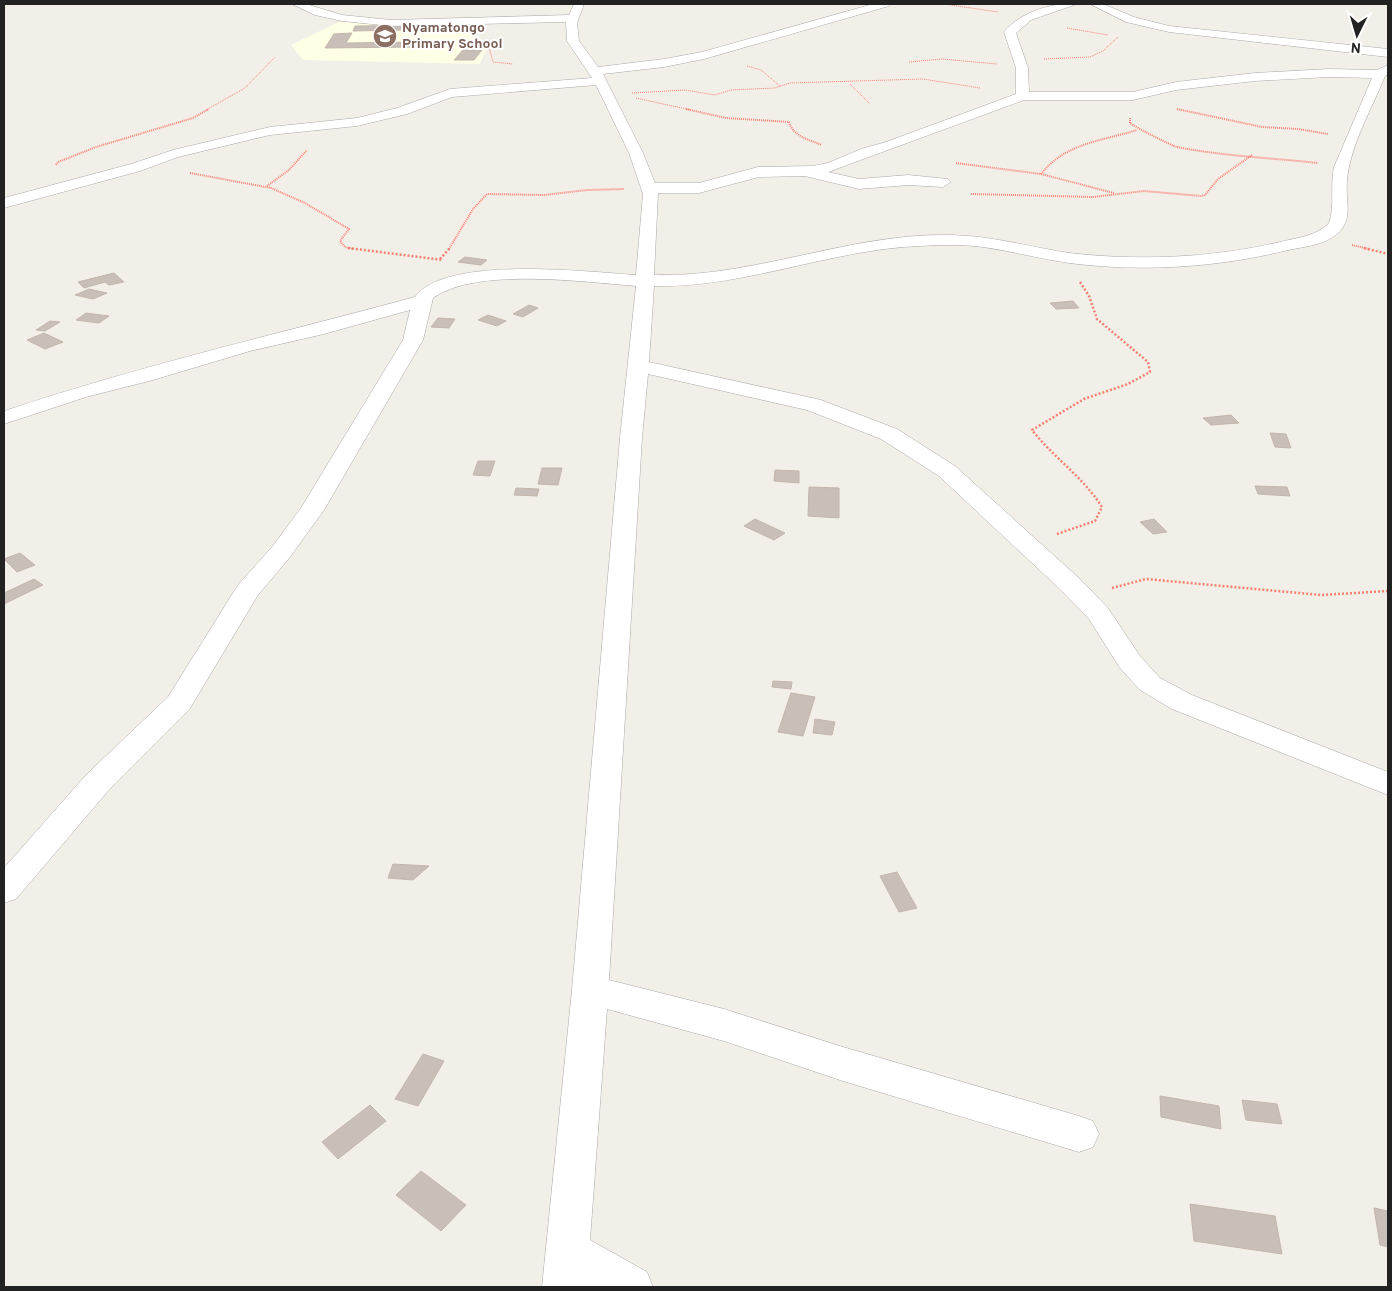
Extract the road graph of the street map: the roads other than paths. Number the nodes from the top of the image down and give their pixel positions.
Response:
1 (297, 4) edge
2 (885, 4) edge
3 (1072, 4) edge
4 (1095, 4) edge
5 (576, 11) edge
6 (1388, 53) edge
7 (1384, 71) edge
8 (606, 86) junction
9 (1022, 96) junction
10 (799, 171) junction
11 (942, 182) dead end
12 (650, 188) junction
13 (4, 203) edge
14 (646, 281) junction
15 (420, 301) junction
16 (640, 366) junction
17 (4, 418) edge
18 (1388, 784) edge
19 (4, 890) edge
20 (590, 990) junction
21 (1079, 1134) dead end
22 (566, 1269) edge
23 (631, 1287) edge

1 - 5 street
2 - 8 street
3 - 9 street
4 - 6 street
5 - 8 street
7 - 9 street
7 - 14 street
8 - 12 street
8 - 13 street
9 - 10 street
10 - 11 street
10 - 12 street
12 - 14 street
14 - 15 street
14 - 16 street
15 - 17 street
15 - 19 street
16 - 18 street
16 - 20 street
20 - 21 street
20 - 22 street
22 - 23 street

